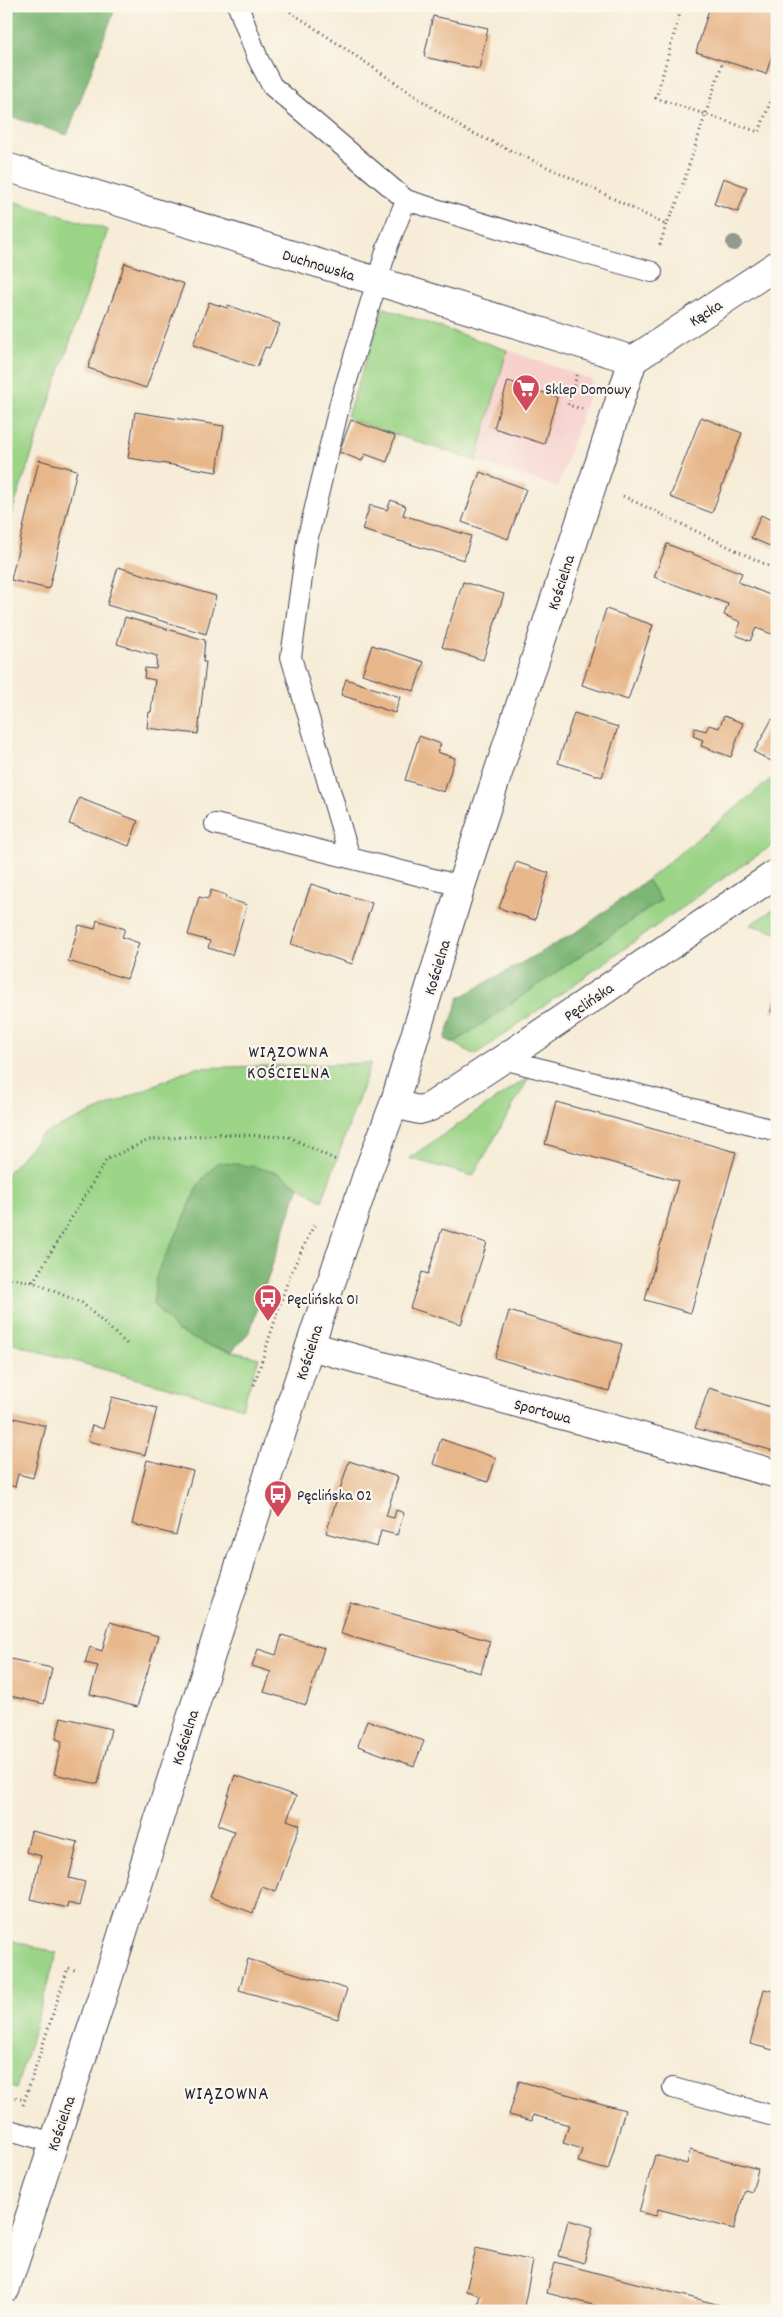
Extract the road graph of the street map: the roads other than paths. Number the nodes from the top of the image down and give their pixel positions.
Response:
1 (238, 6) edge
2 (6, 167) edge
3 (406, 200) junction
4 (777, 265) edge
5 (652, 272) road end
6 (378, 282) junction
7 (633, 360) junction
8 (215, 824) dead end
9 (350, 858) junction
10 (777, 873) edge
11 (461, 886) junction
12 (503, 1059) junction
13 (394, 1104) junction
14 (777, 1131) edge
15 (310, 1346) junction
16 (777, 1474) edge
17 (673, 2088) dead end
18 (777, 2117) edge
19 (11, 2130) edge
20 (54, 2143) junction
21 (6, 2288) edge

1 - 3 lane
2 - 6 street, Duchnowska
3 - 5 lane
3 - 6 lane
4 - 7 street, Kącka
6 - 7 street, Duchnowska
6 - 9 lane
7 - 11 street, Kościelna
8 - 9 lane
9 - 11 lane
10 - 12 street, Pęclińska
11 - 13 street, Kościelna
12 - 13 street, Pęclińska
12 - 14 lane
13 - 15 street, Kościelna
15 - 16 street, Sportowa
15 - 20 street, Kościelna
17 - 18 lane
19 - 20 lane
20 - 21 street, Kościelna

